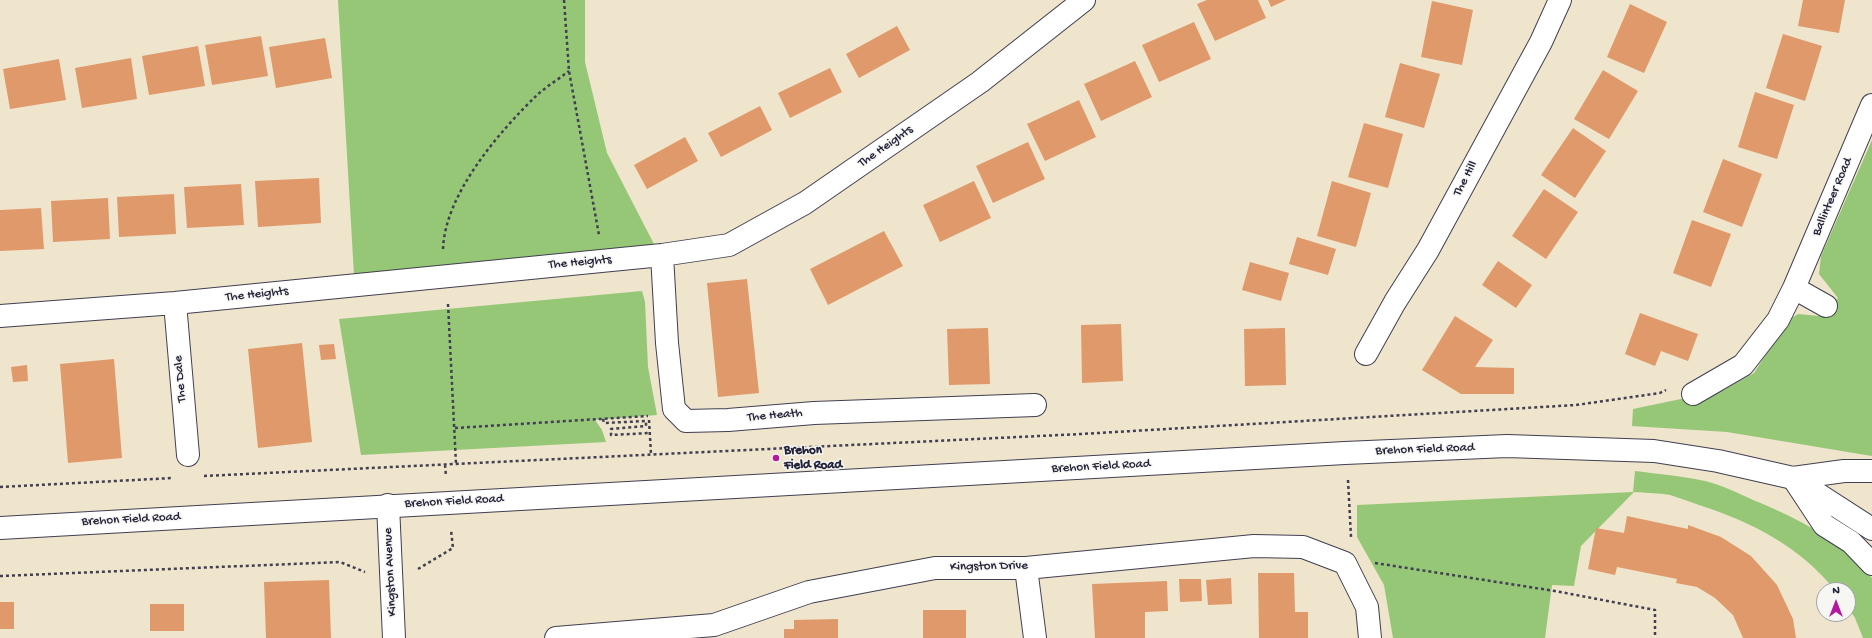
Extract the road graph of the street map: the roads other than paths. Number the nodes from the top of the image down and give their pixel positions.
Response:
1 (1560, 0) edge
2 (1080, 2) edge
3 (1872, 105) edge
4 (662, 255) junction
5 (1794, 288) junction
6 (175, 303) junction
7 (1826, 306) dead end
8 (0, 316) edge
9 (1366, 354) dead end
10 (1693, 394) dead end
11 (1035, 405) dead end
12 (188, 455) dead end
13 (1872, 471) edge
14 (1793, 478) junction
15 (388, 506) junction
16 (0, 528) edge
17 (1872, 529) edge
18 (1872, 564) edge
19 (1026, 568) junction
20 (715, 631) edge
21 (394, 638) edge
22 (556, 638) edge
23 (1035, 638) edge
24 (1370, 638) edge

1 - 9 main road, The Hill
2 - 4 main road, The Heights
3 - 5 main road, Ballinteer Road
4 - 6 main road, The Heights
4 - 11 main road, The Heath
5 - 7 main road
5 - 10 main road, Ballinteer Road
6 - 8 main road, The Heights
6 - 12 main road, The Dale
13 - 14 main road, Brehon Field Road
14 - 15 main road, Brehon Field Road
14 - 17 main road, Brehon Field Road
14 - 18 main road
15 - 16 main road, Brehon Field Road
15 - 21 main road, Kingston Avenue
19 - 20 main road, Kingston Drive
19 - 23 main road
19 - 24 main road, Kingston Drive
20 - 22 main road, Kingston Drive

